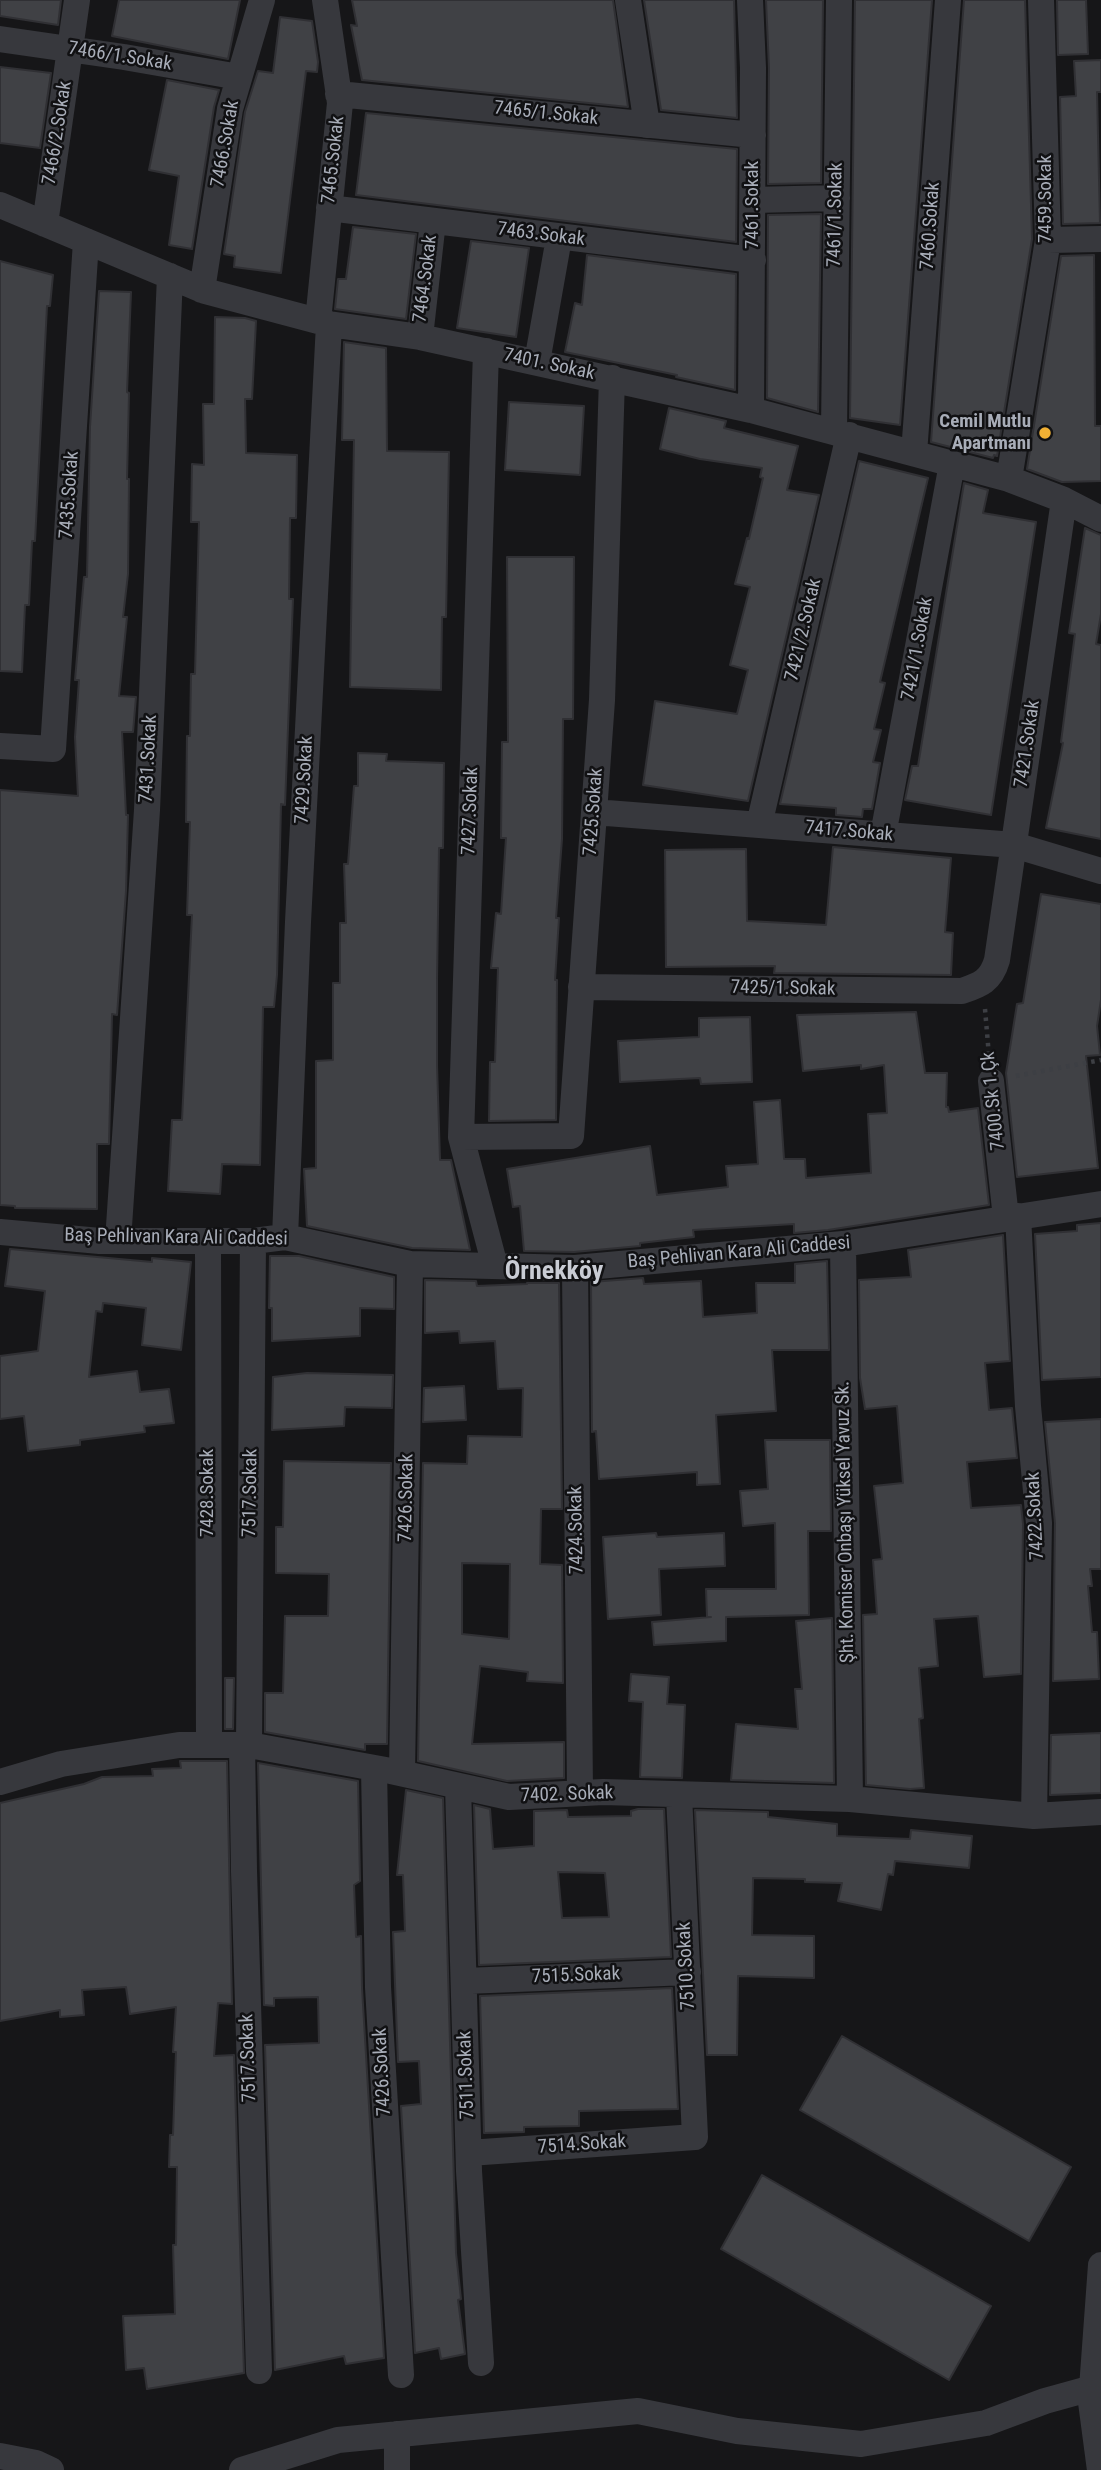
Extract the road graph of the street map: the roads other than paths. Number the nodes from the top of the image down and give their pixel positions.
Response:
1 (77, 0) edge
2 (262, 0) edge
3 (325, 0) edge
4 (628, 0) edge
5 (750, 0) edge
6 (839, 0) edge
7 (948, 0) edge
8 (1041, 0) edge
9 (0, 39) edge
10 (71, 49) junction
11 (239, 77) junction
12 (338, 94) junction
13 (648, 125) junction
14 (753, 135) junction
15 (837, 198) junction
16 (753, 200) junction
17 (0, 205) edge
18 (329, 208) junction
19 (433, 221) junction
20 (45, 224) junction
21 (559, 237) junction
22 (1101, 239) edge
23 (1048, 240) junction
24 (86, 241) junction
25 (753, 260) junction
26 (170, 276) junction
27 (202, 290) junction
28 (324, 323) junction
29 (420, 337) junction
30 (486, 351) junction
31 (537, 362) junction
32 (612, 378) junction
33 (751, 410) junction
34 (841, 433) junction
35 (914, 453) junction
36 (952, 464) junction
37 (1009, 479) junction
38 (1064, 500) junction
39 (1101, 519) edge
40 (0, 746) edge
41 (594, 812) junction
42 (759, 825) junction
43 (883, 835) junction
44 (1014, 845) junction
45 (1101, 871) edge
46 (984, 984) joint
47 (581, 987) junction
48 (991, 1081) road end
49 (461, 1137) junction
50 (1101, 1203) edge
51 (1012, 1217) junction
52 (0, 1232) edge
53 (285, 1237) junction
54 (118, 1241) junction
55 (208, 1241) junction
56 (253, 1241) junction
57 (843, 1244) junction
58 (410, 1264) junction
59 (495, 1266) junction
60 (575, 1268) junction
61 (209, 1745) junction
62 (246, 1745) junction
63 (374, 1768) junction
64 (402, 1773) junction
65 (0, 1782) edge
66 (458, 1786) junction
67 (580, 1793) junction
68 (679, 1795) junction
69 (850, 1799) junction
70 (1101, 1812) edge
71 (1034, 1816) junction
72 (688, 1972) junction
73 (465, 1981) junction
74 (695, 2137) joint
75 (470, 2153) junction
76 (1101, 2265) edge
77 (481, 2363) dead end
78 (259, 2371) dead end
79 (401, 2375) dead end
80 (1095, 2398) edge
81 (397, 2434) junction
82 (0, 2456) edge
83 (51, 2470) edge
84 (242, 2470) edge
85 (397, 2470) edge
86 (1100, 2470) edge

1 - 10 street, 7466/2.Sokak
2 - 11 street, 7466.Sokak
3 - 12 street, 7465.Sokak
4 - 13 street
5 - 14 street, 7461.Sokak
6 - 15 street, 7461/1.Sokak
7 - 35 street, 7460.Sokak
8 - 23 street, 7459.Sokak
9 - 10 street, 7466/1.Sokak
10 - 11 street, 7466/1.Sokak
10 - 20 street, 7466/2.Sokak
11 - 27 street, 7466.Sokak
12 - 13 street, 7465/1.Sokak
12 - 18 street, 7465.Sokak
13 - 14 street, 7465/1.Sokak
14 - 16 street, 7461.Sokak
15 - 16 street
15 - 34 street, 7461/1.Sokak
16 - 25 street, 7461.Sokak
17 - 20 street, 7401. Sokak
18 - 19 street, 7463.Sokak
18 - 28 street, 7465.Sokak
19 - 21 street, 7463.Sokak
19 - 29 street, 7464.Sokak
20 - 24 street, 7401. Sokak
21 - 25 street, 7463.Sokak
21 - 31 street
22 - 23 street
23 - 37 street, 7459.Sokak
24 - 26 street, 7401. Sokak
24 - 40 street, 7435.Sokak
25 - 33 street, 7461.Sokak
26 - 27 street, 7401. Sokak
26 - 54 street, 7431.Sokak
27 - 28 street, 7401. Sokak
28 - 29 street, 7401. Sokak
28 - 53 street, 7429.Sokak
29 - 30 street, 7401. Sokak
30 - 31 street, 7401. Sokak
30 - 49 street, 7427.Sokak
31 - 32 street, 7401. Sokak
32 - 33 street, 7401. Sokak
32 - 41 street, 7425.Sokak
33 - 34 street, 7401. Sokak
34 - 35 street, 7401. Sokak
34 - 42 street, 7421/2.Sokak
35 - 36 street, 7401. Sokak
36 - 37 street, 7401. Sokak
36 - 43 street, 7421/1.Sokak
37 - 38 street, 7401. Sokak
38 - 39 street, 7401. Sokak
38 - 44 street, 7421.Sokak
41 - 42 street, 7417.Sokak
41 - 47 street, 7425.Sokak
42 - 43 street, 7417.Sokak
43 - 44 street, 7417.Sokak
44 - 45 street, 7417.Sokak
44 - 46 street, 7421.Sokak
46 - 47 street, 7425/1.Sokak
47 - 49 street, 7425.Sokak
48 - 51 street, 7400.Sk 1.Çk
49 - 59 street, 7427.Sokak
50 - 51 street, Baş Pehlivan Kara Ali Caddesi
51 - 57 street, Baş Pehlivan Kara Ali Caddesi
51 - 71 street, 7422.Sokak
52 - 54 street, Baş Pehlivan Kara Ali Caddesi
53 - 56 street, Baş Pehlivan Kara Ali Caddesi
53 - 58 street, Baş Pehlivan Kara Ali Caddesi
54 - 55 street, Baş Pehlivan Kara Ali Caddesi
55 - 56 street, Baş Pehlivan Kara Ali Caddesi
55 - 61 street, 7428.Sokak
56 - 62 street, 7517.Sokak
57 - 60 street, Baş Pehlivan Kara Ali Caddesi
57 - 69 street, Şht. Komiser Onbaşı Yüksel Yavuz Sk.
58 - 59 street, Baş Pehlivan Kara Ali Caddesi
58 - 64 street, 7426.Sokak
59 - 60 street, Baş Pehlivan Kara Ali Caddesi
60 - 67 street, 7424.Sokak
61 - 62 street, 7402. Sokak
61 - 65 street, 7402. Sokak
62 - 63 street, 7402. Sokak
62 - 78 street, 7517.Sokak
63 - 64 street, 7402. Sokak
63 - 79 street, 7426.Sokak
64 - 66 street, 7402. Sokak
66 - 67 street, 7402. Sokak
66 - 73 street, 7511.Sokak
67 - 68 street, 7402. Sokak
68 - 69 street, 7402. Sokak
68 - 72 street, 7510.Sokak
69 - 71 street, 7402. Sokak
70 - 71 street, 7402. Sokak
72 - 73 street, 7515.Sokak
72 - 74 street, 7510.Sokak
73 - 75 street, 7511.Sokak
74 - 75 street, 7514.Sokak
75 - 77 street, 7511.Sokak
76 - 80 street
80 - 81 street
80 - 86 street
81 - 84 street
81 - 85 street
82 - 83 street

